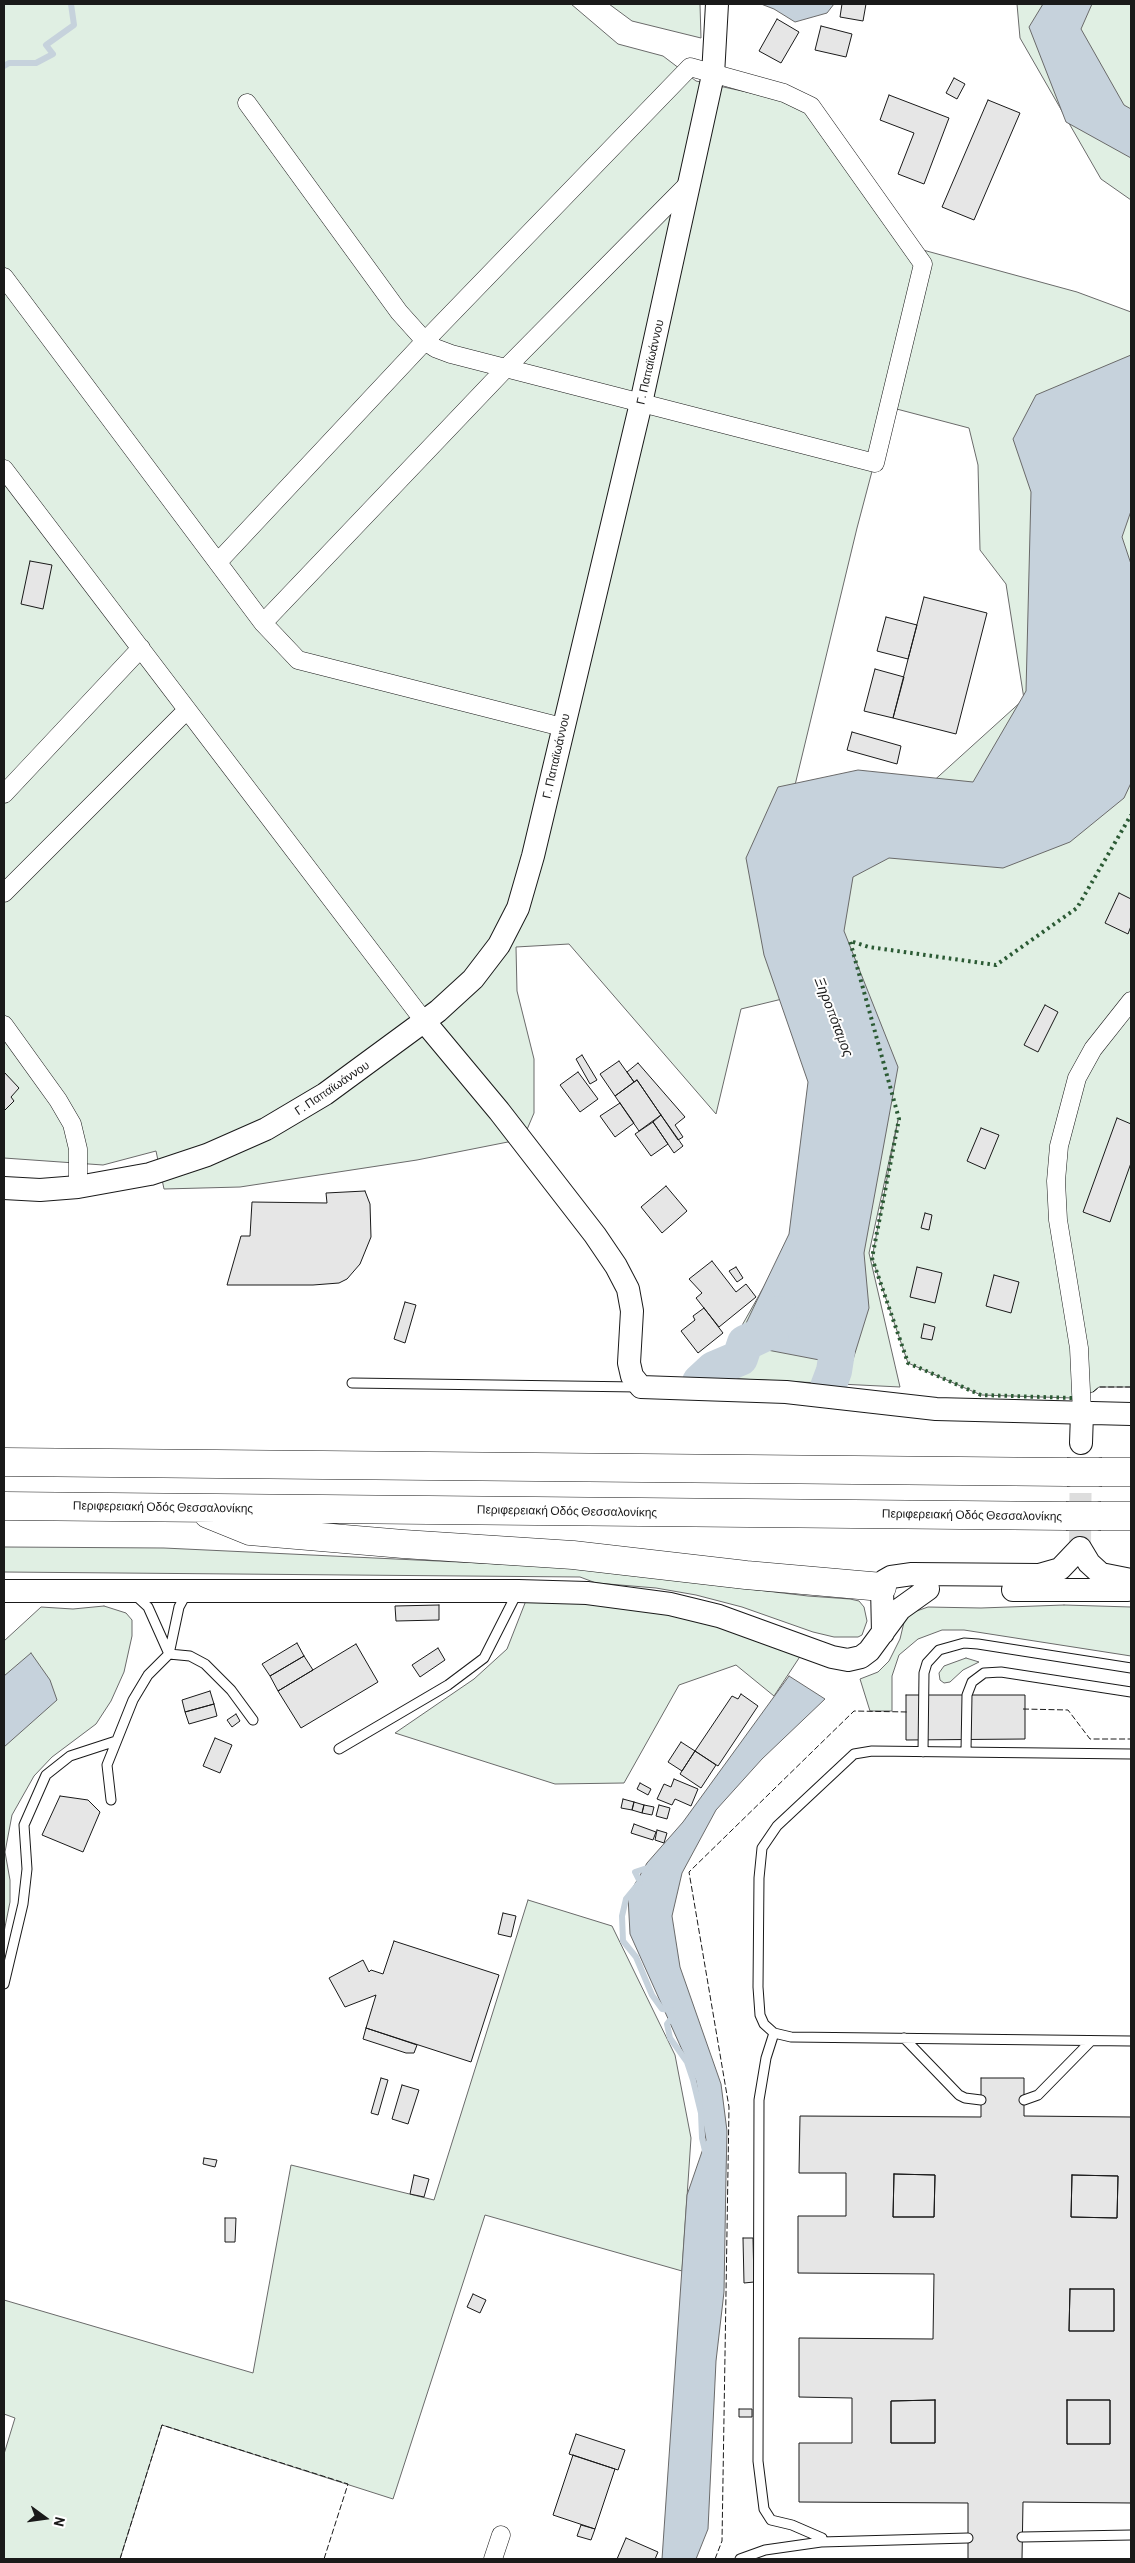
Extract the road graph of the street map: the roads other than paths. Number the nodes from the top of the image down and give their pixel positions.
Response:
1 (717, 4) edge
2 (713, 75) junction
3 (247, 103) dead end
4 (690, 182) junction
5 (4, 277) edge
6 (425, 341) junction
7 (506, 368) junction
8 (641, 403) junction
9 (4, 469) edge
10 (218, 562) junction
11 (263, 623) junction
12 (142, 648) junction
13 (186, 711) junction
14 (562, 727) junction
15 (4, 794) edge
16 (4, 893) edge
17 (1131, 1001) edge
18 (424, 1021) junction
19 (4, 1025) edge
20 (78, 1187) junction
21 (4, 1188) edge
22 (352, 1384) dead end
23 (641, 1387) junction
24 (1082, 1413) junction
25 (1131, 1414) edge
26 (1081, 1444) tunnel mouth
27 (4, 1462) edge
28 (1131, 1472) edge
29 (4, 1506) edge
30 (192, 1508) junction
31 (1131, 1516) edge
32 (1131, 1580) edge
33 (882, 1587) junction
34 (928, 1589) junction
35 (1131, 1590) edge
36 (4, 1591) edge
37 (518, 1591) junction
38 (119, 1592) junction
39 (193, 1592) junction
40 (883, 1633) junction
41 (169, 1654) junction
42 (1131, 1668) edge
43 (1131, 1692) edge
44 (253, 1720) dead end
45 (116, 1741) junction
46 (339, 1749) dead end
47 (966, 1751) junction
48 (923, 1752) junction
49 (1131, 1754) edge
50 (111, 1800) dead end
51 (4, 1984) edge
52 (774, 2032) junction
53 (904, 2038) junction
54 (1091, 2041) junction
55 (1131, 2041) edge
56 (981, 2100) dead end
57 (1024, 2100) dead end
58 (501, 2535) dead end
59 (1131, 2535) edge
60 (1022, 2537) dead end
61 (968, 2538) dead end
62 (821, 2542) junction
63 (493, 2559) edge
64 (740, 2559) edge

1 - 2 street, Γ. Παπαϊωάννου
2 - 4 street, Γ. Παπαϊωάννου
2 - 6 street
2 - 8 street
3 - 6 street
4 - 7 street
4 - 8 street, Γ. Παπαϊωάννου
5 - 10 street
6 - 7 street
6 - 10 street
7 - 8 street
7 - 11 street
8 - 14 street, Γ. Παπαϊωάννου
9 - 12 street
10 - 11 street
11 - 14 street
12 - 13 street
12 - 15 street
13 - 16 street
13 - 18 street
14 - 18 street, Γ. Παπαϊωάννου
17 - 24 street
18 - 20 street, Γ. Παπαϊωάννου
18 - 23 street
19 - 20 street
20 - 21 street, Γ. Παπαϊωάννου
22 - 23 lane
23 - 24 street
24 - 25 street
24 - 26 street
27 - 28 highway, bridge
29 - 30 highway, Περιφερειακή Οδός Θεσσαλονίκης
30 - 31 highway, Περιφερειακή Οδός Θεσσαλονίκης, bridge
30 - 33 highway
32 - 33 street
33 - 34 street
33 - 40 street
34 - 35 street
34 - 40 street
36 - 38 street
37 - 39 street
37 - 40 street
37 - 46 lane
38 - 39 street
38 - 41 lane
39 - 41 lane
41 - 44 lane
41 - 45 lane
42 - 48 lane
43 - 47 lane
45 - 50 lane
45 - 51 lane
47 - 48 lane
47 - 49 lane
48 - 52 lane
52 - 53 lane
52 - 62 lane
53 - 54 lane
53 - 56 lane
54 - 55 lane
54 - 57 lane
58 - 63 street
59 - 60 lane
61 - 62 lane
62 - 64 lane

